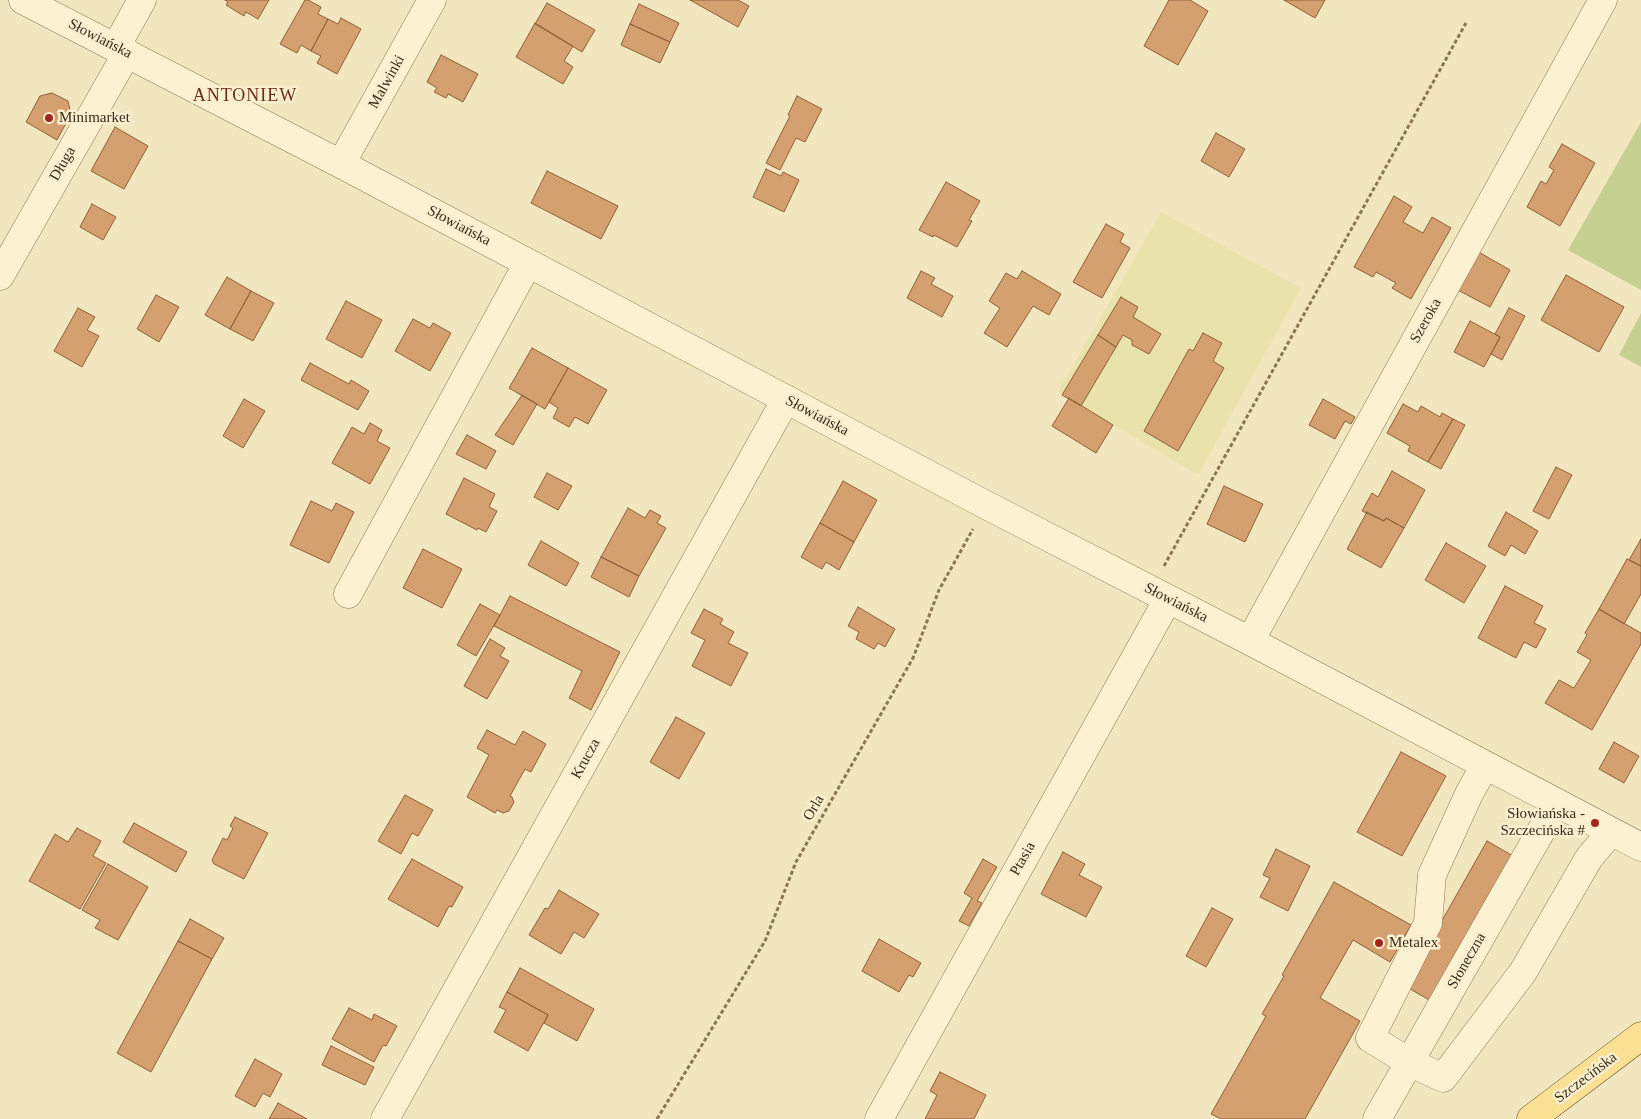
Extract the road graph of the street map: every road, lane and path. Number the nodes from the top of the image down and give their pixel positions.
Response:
1 (23, 0) edge
2 (142, 0) edge
3 (432, 0) edge
4 (1603, 0) edge
5 (1466, 23) dead end
6 (121, 50) junction
7 (341, 164) junction
8 (528, 263) junction
9 (0, 276) edge
10 (786, 399) junction
11 (986, 505) junction
12 (348, 594) dead end
13 (1159, 595) junction
14 (1250, 641) junction
15 (1485, 765) junction
16 (1557, 803) junction
17 (1611, 832) junction
18 (1641, 847) edge
19 (1641, 1036) edge
20 (1409, 1062) junction
21 (385, 1119) edge
22 (657, 1119) edge
23 (879, 1119) edge
24 (1376, 1119) edge
25 (1531, 1119) edge

1 - 6 street, Słowiańska
2 - 6 street, Długa
3 - 7 street, Malwinki
4 - 14 street, Szeroka
5 - 13 path
6 - 7 street, Słowiańska
6 - 9 street, Długa
7 - 8 street, Słowiańska
8 - 10 street, Słowiańska
8 - 12 street
10 - 11 street, Słowiańska
10 - 21 street, Krucza
11 - 13 street, Słowiańska
11 - 22 path, Orla
13 - 14 street, Słowiańska
13 - 23 street, Ptasia
14 - 15 street, Słowiańska
15 - 16 street, Słowiańska
15 - 20 street
16 - 17 street, Słowiańska
16 - 20 street, Słoneczna
17 - 18 street, Słowiańska
17 - 20 street
19 - 25 main road, Szczecińska
20 - 24 street, Słoneczna

